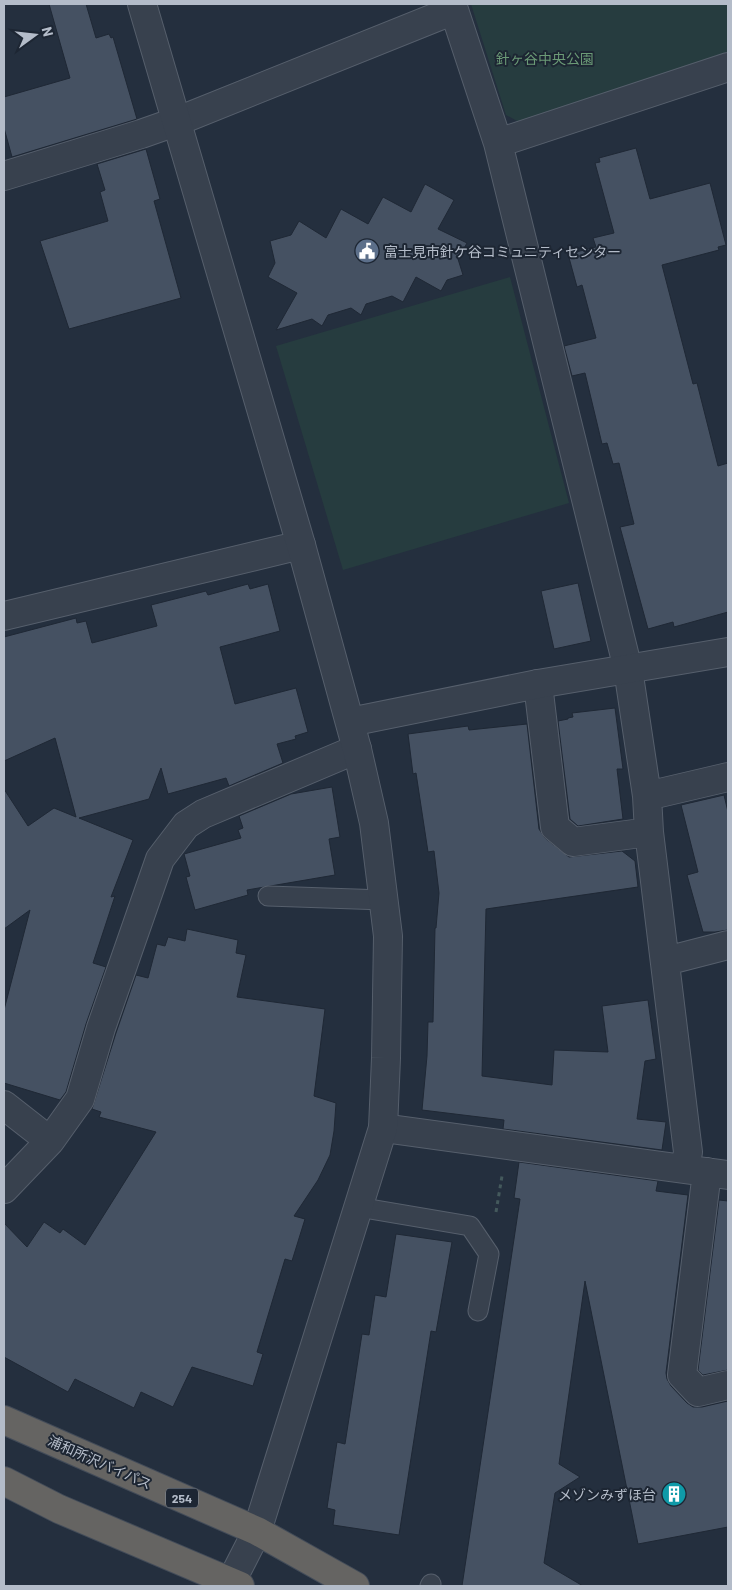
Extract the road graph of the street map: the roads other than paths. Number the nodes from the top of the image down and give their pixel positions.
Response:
1 (142, 4) edge
2 (728, 67) edge
3 (178, 121) junction
4 (498, 143) junction
5 (4, 176) edge
6 (301, 545) junction
7 (4, 616) edge
8 (728, 652) edge
9 (628, 669) junction
10 (538, 684) junction
11 (350, 722) junction
12 (357, 749) junction
13 (728, 777) edge
14 (648, 796) junction
15 (649, 832) junction
16 (268, 896) dead end
17 (384, 900) junction
18 (728, 945) edge
19 (666, 961) junction
20 (4, 1105) edge
21 (383, 1128) junction
22 (50, 1141) junction
23 (707, 1172) edge
24 (4, 1189) edge
25 (358, 1207) junction
26 (478, 1311) dead end
27 (728, 1385) edge
28 (4, 1420) edge
29 (4, 1481) edge
30 (257, 1531) junction
31 (234, 1585) edge
32 (356, 1586) edge

1 - 3 street
2 - 4 street
3 - 4 street
3 - 5 street
3 - 6 street
4 - 9 street
6 - 7 street
6 - 11 street
8 - 9 street
9 - 10 street
9 - 14 street
10 - 11 street
10 - 15 street
11 - 12 street
12 - 17 street
12 - 22 street
13 - 14 street
14 - 15 street
15 - 19 street
16 - 17 lane
17 - 21 street
18 - 19 street
19 - 23 street
20 - 22 street
21 - 23 street
21 - 25 street
22 - 24 street
23 - 27 street
25 - 26 lane
25 - 30 street
28 - 30 highway, 浦和所沢バイパス / 254
29 - 31 highway
30 - 31 street
30 - 32 highway, 浦和所沢バイパス / 254

